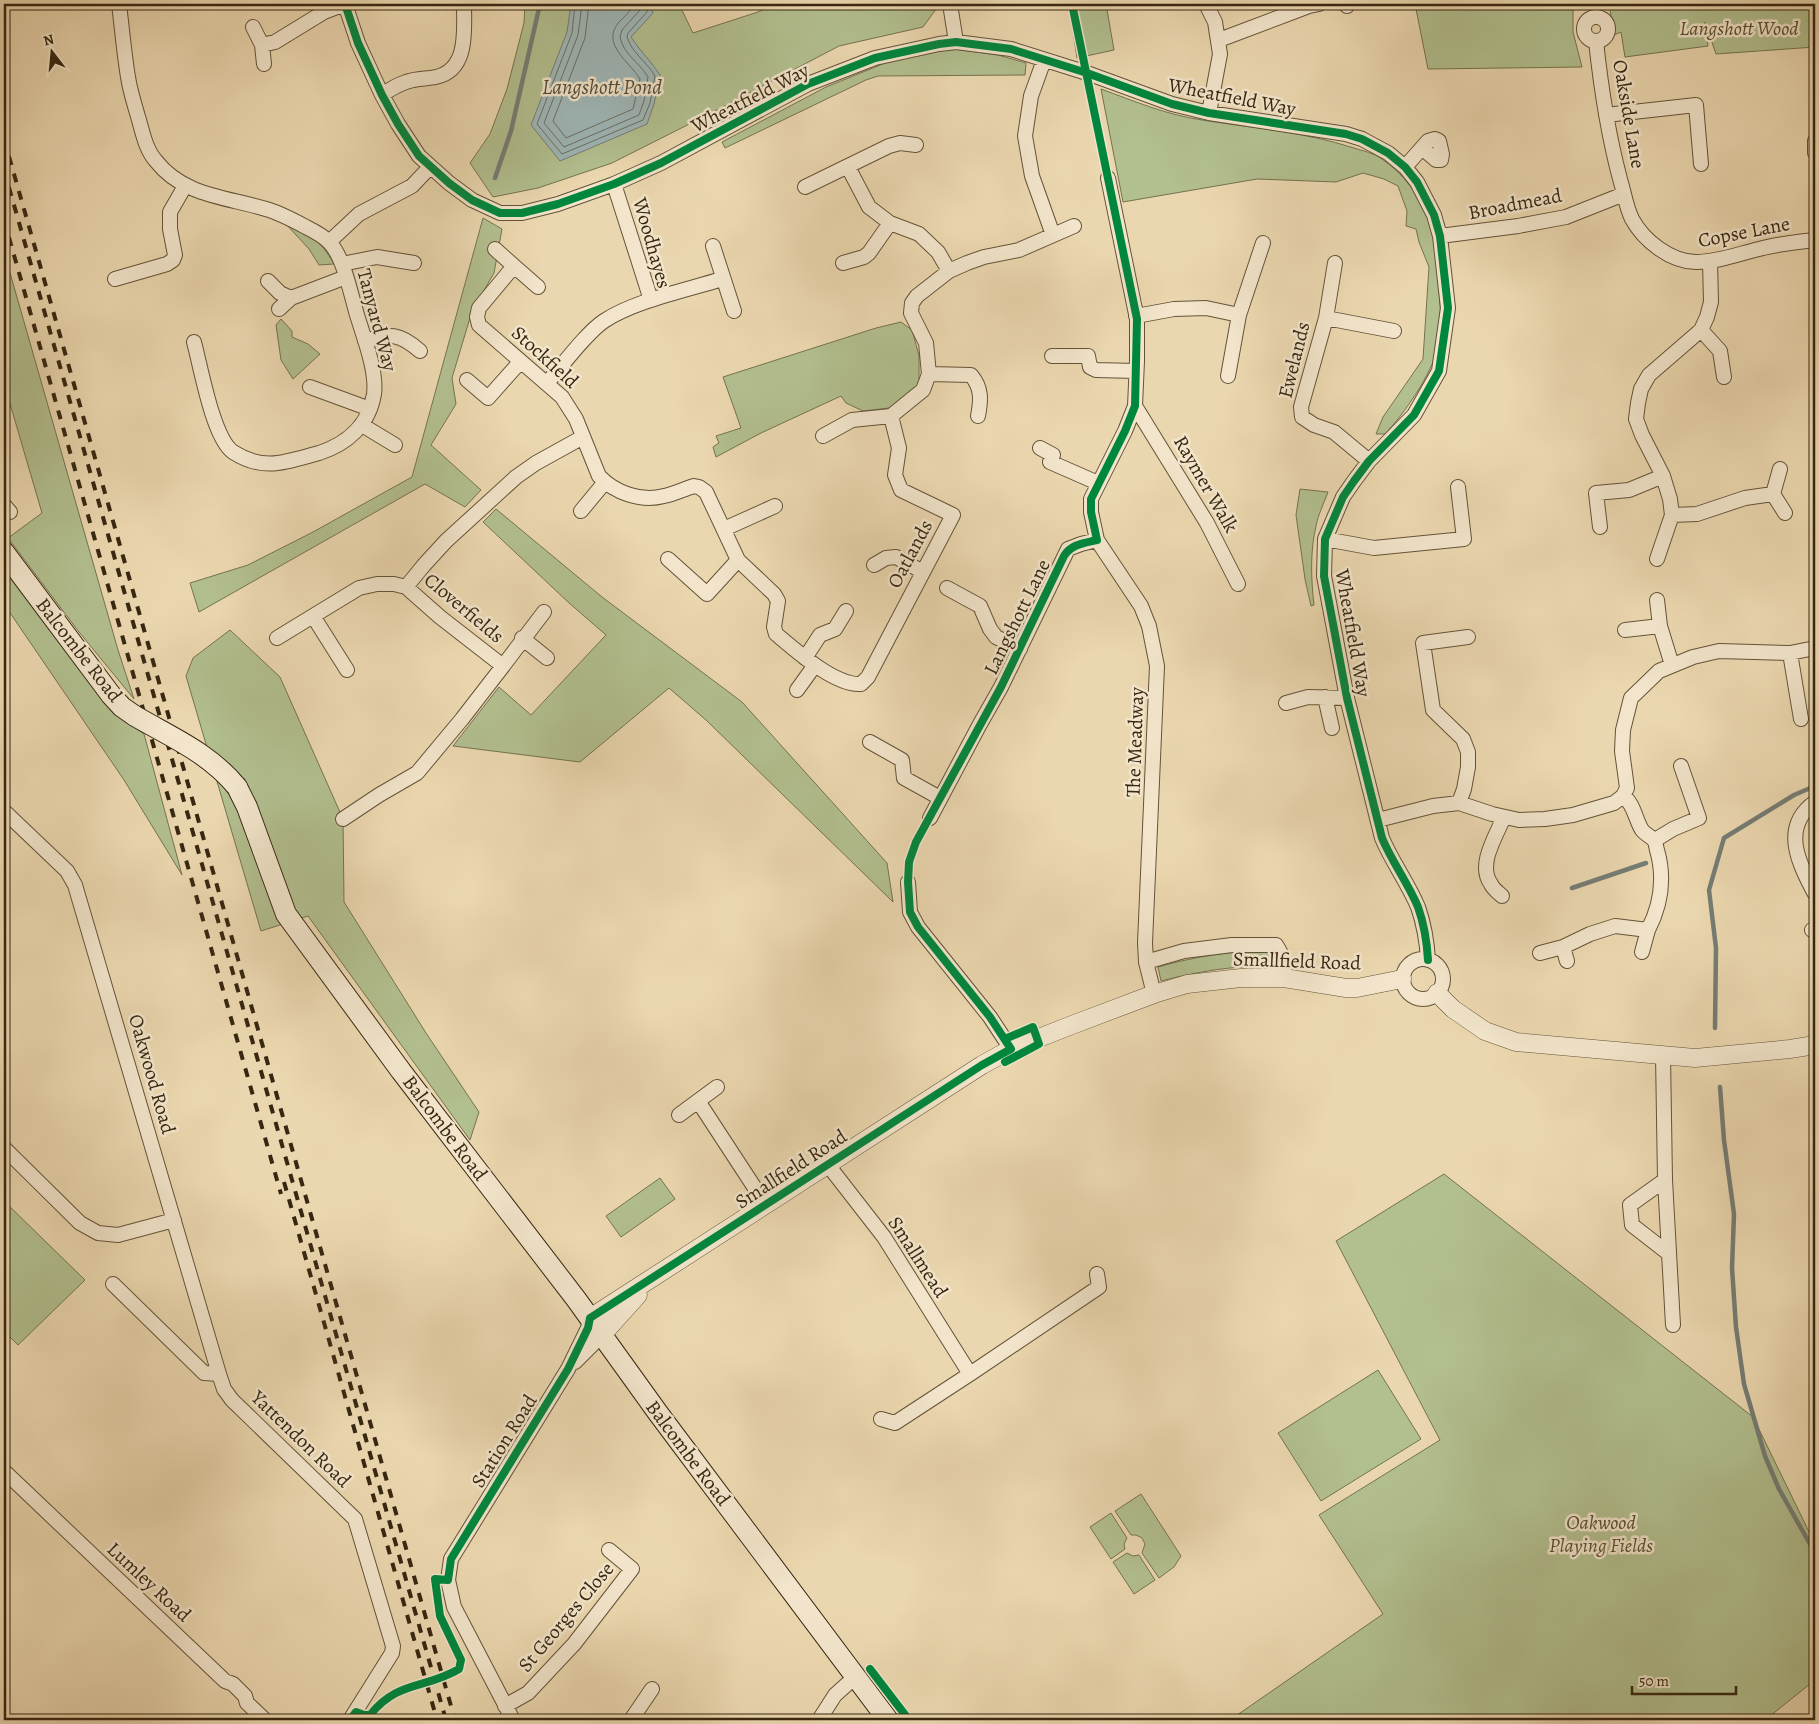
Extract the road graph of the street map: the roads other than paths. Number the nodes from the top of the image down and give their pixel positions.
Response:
1 (119, 4) edge
2 (345, 4) edge
3 (464, 4) edge
4 (950, 4) edge
5 (1206, 4) edge
6 (1319, 4) edge
7 (1593, 10) edge
8 (252, 27) dead end
9 (1219, 40) junction
10 (956, 42) junction
11 (262, 45) junction
12 (1044, 60) junction
13 (264, 64) dead end
14 (382, 95) junction
15 (1209, 113) junction
16 (1606, 114) junction
17 (1815, 141) edge
18 (916, 145) dead end
19 (1422, 148) dead end
20 (1815, 153) edge
21 (1702, 164) dead end
22 (848, 166) junction
23 (430, 167) junction
24 (1405, 167) junction
25 (1108, 178) dead end
26 (614, 184) junction
27 (185, 186) junction
28 (805, 187) dead end
29 (1624, 194) junction
30 (890, 223) junction
31 (1074, 226) dead end
32 (1054, 235) junction
33 (1440, 236) junction
34 (1815, 240) edge
35 (330, 242) junction
36 (1263, 243) dead end
37 (713, 246) dead end
38 (495, 249) dead end
39 (1710, 261) junction
40 (844, 263) dead end
41 (1335, 263) dead end
42 (414, 264) dead end
43 (514, 266) junction
44 (344, 271) junction
45 (949, 271) junction
46 (114, 279) dead end
47 (722, 279) junction
48 (268, 281) dead end
49 (538, 288) dead end
50 (291, 298) junction
51 (652, 300) junction
52 (279, 309) dead end
53 (734, 311) dead end
54 (1239, 315) junction
55 (1136, 316) junction
56 (1326, 318) junction
57 (1701, 330) junction
58 (1394, 331) dead end
59 (365, 341) junction
60 (194, 342) dead end
61 (420, 351) dead end
62 (1052, 356) dead end
63 (520, 362) junction
64 (1136, 371) junction
65 (929, 374) junction
66 (1228, 376) dead end
67 (1724, 377) dead end
68 (466, 380) dead end
69 (547, 383) junction
70 (310, 388) dead end
71 (1134, 406) junction
72 (370, 409) junction
73 (891, 416) junction
74 (978, 416) dead end
75 (362, 425) junction
76 (823, 436) dead end
77 (583, 437) junction
78 (395, 445) dead end
79 (1040, 448) dead end
80 (1369, 461) junction
81 (1780, 469) dead end
82 (1663, 476) junction
83 (605, 482) junction
84 (1098, 483) junction
85 (1458, 487) dead end
86 (1773, 494) junction
87 (775, 506) dead end
88 (581, 511) dead end
89 (1786, 513) dead end
90 (1672, 515) junction
91 (1600, 527) dead end
92 (724, 529) junction
93 (1326, 539) junction
94 (1097, 540) junction
95 (4, 552) edge
96 (668, 559) dead end
97 (1657, 559) dead end
98 (738, 560) junction
99 (874, 565) dead end
100 (923, 572) junction
101 (1238, 584) dead end
102 (406, 587) junction
103 (947, 588) dead end
104 (1657, 600) dead end
105 (846, 611) dead end
106 (544, 612) dead end
107 (313, 616) junction
108 (1660, 626) junction
109 (1625, 630) dead end
110 (1468, 637) dead end
111 (276, 638) dead end
112 (522, 638) junction
113 (1815, 648) edge
114 (1020, 649) junction
115 (1790, 653) junction
116 (547, 658) dead end
117 (810, 661) junction
118 (1672, 665) junction
119 (503, 666) junction
120 (347, 670) dead end
121 (797, 690) dead end
122 (1326, 697) junction
123 (1347, 698) junction
124 (1286, 703) dead end
125 (1801, 719) dead end
126 (1332, 728) dead end
127 (870, 742) dead end
128 (1681, 766) dead end
129 (1623, 796) junction
130 (940, 798) junction
131 (1459, 802) junction
132 (1815, 802) edge
133 (4, 812) edge
134 (1504, 817) junction
135 (930, 818) dead end
136 (343, 819) dead end
137 (1378, 820) junction
138 (1654, 840) junction
139 (908, 882) dead end
140 (1815, 894) edge
141 (1502, 896) dead end
142 (1648, 930) junction
143 (1540, 952) dead end
144 (1642, 952) dead end
145 (1428, 960) junction
146 (1146, 962) junction
147 (1284, 978) junction
148 (1402, 979) junction
149 (1437, 993) junction
150 (1154, 994) junction
151 (1815, 1045) edge
152 (1011, 1050) junction
153 (1663, 1055) junction
154 (717, 1087) dead end
155 (698, 1101) junction
156 (679, 1115) dead end
157 (4, 1148) edge
158 (828, 1165) junction
159 (1665, 1180) junction
160 (766, 1205) junction
161 (174, 1220) junction
162 (1668, 1253) junction
163 (1098, 1280) dead end
164 (113, 1284) dead end
165 (645, 1284) junction
166 (590, 1318) junction
167 (1673, 1325) dead end
168 (602, 1335) junction
169 (568, 1369) junction
170 (219, 1374) junction
171 (970, 1374) junction
172 (881, 1419) dead end
173 (4, 1471) edge
174 (609, 1550) dead end
175 (855, 1677) junction
176 (652, 1688) dead end
177 (505, 1706) junction
178 (266, 1720) edge
179 (350, 1720) edge
180 (513, 1720) edge
181 (631, 1720) edge
182 (820, 1720) edge
183 (888, 1720) edge

1 - 27 street
2 - 11 street
2 - 14 street, Wheatfield Way
3 - 14 street
4 - 10 street
5 - 9 street
6 - 9 street
7 - 16 street, Oakside Lane
8 - 11 street
9 - 15 street
10 - 12 street, Wheatfield Way
10 - 26 street, Wheatfield Way
11 - 13 street
12 - 15 street, Wheatfield Way
12 - 32 street
14 - 23 street, Wheatfield Way
15 - 24 street, Wheatfield Way
16 - 21 street
16 - 29 street, Oakside Lane
17 - 20 street
18 - 22 street
19 - 24 street
22 - 28 street
22 - 30 street
23 - 26 street, Wheatfield Way
23 - 35 street
24 - 33 street, Wheatfield Way
25 - 55 street
26 - 51 street, Woodhayes
27 - 35 street
27 - 46 street
29 - 33 street, Broadmead
29 - 39 street, Copse Lane
30 - 40 street
30 - 45 street
31 - 32 street
32 - 45 street
33 - 80 street, Wheatfield Way
34 - 39 street, Copse Lane
35 - 44 street, Tanyard Way
36 - 54 street
37 - 47 street
38 - 43 street
39 - 57 street
41 - 56 street, Ewelands
42 - 44 street
43 - 49 street
43 - 63 street, Stockfield
44 - 50 street
44 - 59 street, Tanyard Way
45 - 65 street
47 - 51 street
47 - 53 street
48 - 50 street
50 - 52 street
51 - 69 street, Woodhayes
54 - 55 street
54 - 66 street
55 - 64 street
56 - 58 street
56 - 80 street, Ewelands
57 - 67 street
57 - 82 street
59 - 61 street
59 - 72 street, Tanyard Way
60 - 75 street, Tanyard Way
62 - 64 street
63 - 68 street
63 - 69 street, Stockfield
64 - 71 street
65 - 73 street
65 - 74 street
69 - 77 street, Stockfield
70 - 72 street
71 - 84 street
71 - 101 street, Raymer Walk
72 - 75 street, Tanyard Way
73 - 76 street
73 - 100 street, Oatlands
75 - 78 street
77 - 83 street, Stockfield
77 - 102 street, Cloverfields
79 - 84 street
80 - 93 street, Wheatfield Way
81 - 86 street
82 - 90 street
82 - 91 street
83 - 88 street
83 - 92 street
84 - 94 street
85 - 93 street
86 - 89 street
86 - 90 street
87 - 92 street
90 - 97 street
92 - 98 street
93 - 123 street, Wheatfield Way
94 - 114 street, Langshott Lane
94 - 146 street, The Meadway
95 - 166 main road, Balcombe Road, bridge
96 - 98 street
98 - 117 street
99 - 100 street
100 - 117 street, Oatlands
102 - 107 street
102 - 119 street, Cloverfields
103 - 114 street
104 - 108 street
105 - 117 street
106 - 112 street
107 - 111 street
107 - 120 street
108 - 109 street
108 - 118 street
110 - 131 street
112 - 116 street
112 - 119 street
113 - 115 street
114 - 130 street, Langshott Lane
115 - 118 street
115 - 125 street
117 - 121 street
118 - 129 street
119 - 136 street, Cloverfields
122 - 123 street
122 - 124 street
122 - 126 street
123 - 137 street, Wheatfield Way
127 - 130 street
128 - 138 street
129 - 134 street
129 - 138 street
130 - 135 street, Langshott Lane
131 - 134 street
131 - 137 street
132 - 140 street
133 - 161 street, Oakwood Road
134 - 141 street
137 - 145 street, Wheatfield Way
138 - 142 street
139 - 152 street
142 - 143 street
142 - 144 street
145 - 148 street
145 - 149 street
146 - 147 street
146 - 150 street, The Meadway
147 - 148 street, Smallfield Road
147 - 150 street, Smallfield Road
148 - 149 street
149 - 153 street
150 - 152 street, Smallfield Road
151 - 153 street
152 - 158 street, Smallfield Road
153 - 159 street
154 - 155 street
155 - 156 street
155 - 160 street
157 - 161 street
158 - 160 street, Smallfield Road
158 - 171 street, Smallmead
159 - 162 street
159 - 162 street
160 - 165 street, Smallfield Road
161 - 170 street, Oakwood Road
162 - 167 street
163 - 171 street
164 - 170 street
165 - 166 street, Smallfield Road
165 - 168 street
166 - 168 main road, Balcombe Road
166 - 169 street, Station Road
168 - 169 street
168 - 175 main road, Balcombe Road
169 - 177 street, Station Road
170 - 179 street, Yattendon Road
171 - 172 street
173 - 178 street, Lumley Road
174 - 177 street, St Georges Close
175 - 182 street
175 - 183 main road, Balcombe Road
176 - 181 street
177 - 180 street, Station Road

